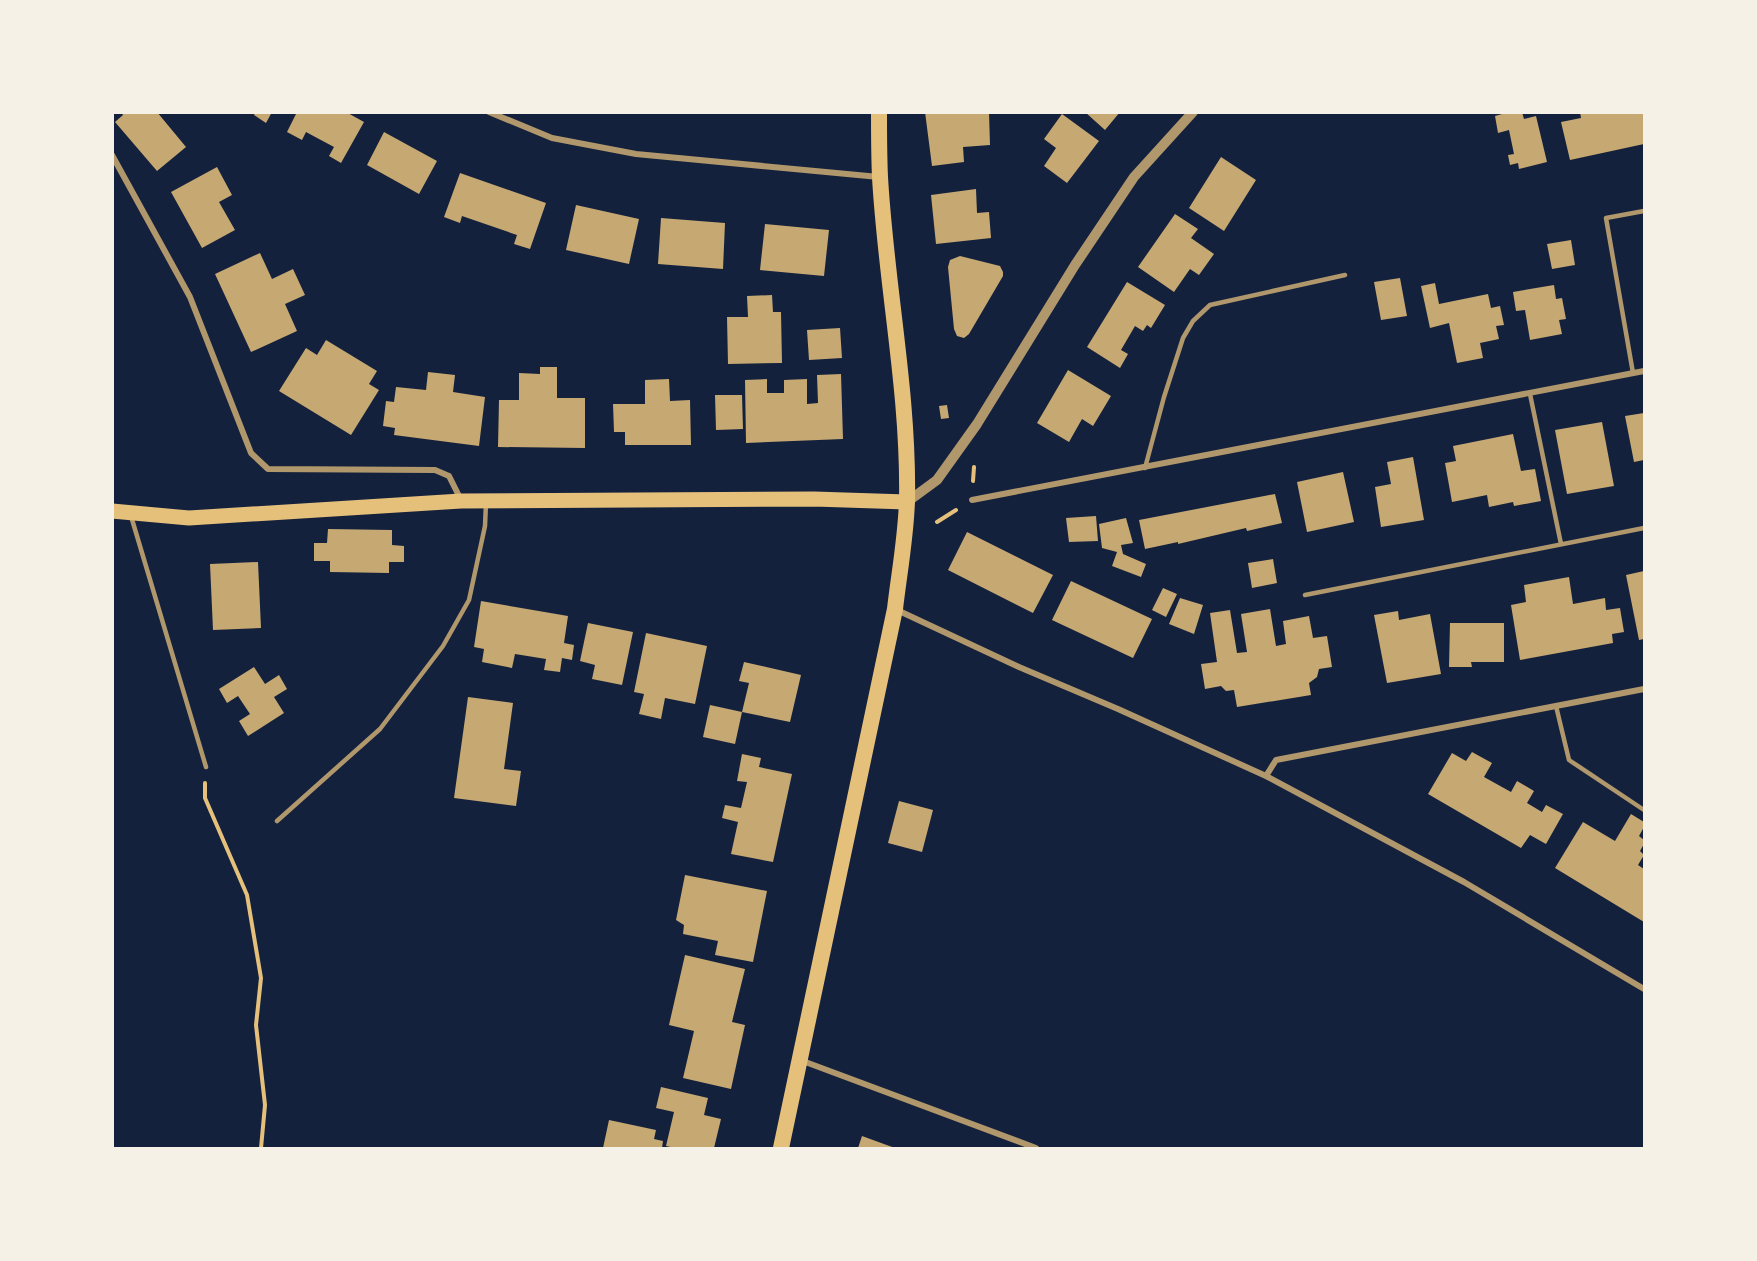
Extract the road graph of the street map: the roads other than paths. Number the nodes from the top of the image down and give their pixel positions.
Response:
1 (489, 112) edge
2 (879, 112) edge
3 (1193, 112) edge
4 (112, 155) edge
5 (880, 177) junction
6 (1644, 211) edge
7 (1345, 275) dead end
8 (1644, 371) edge
9 (1634, 373) junction
10 (1530, 394) junction
11 (1145, 468) junction
12 (972, 500) dead end
13 (461, 501) junction
14 (486, 502) junction
15 (907, 502) junction
16 (112, 511) edge
17 (130, 514) junction
18 (1644, 528) edge
19 (1561, 544) junction
20 (1305, 595) dead end
21 (895, 609) junction
22 (1644, 689) edge
23 (1556, 706) junction
24 (206, 768) road end
25 (1266, 776) junction
26 (1644, 810) edge
27 (278, 821) dead end
28 (1644, 990) edge
29 (800, 1059) junction
30 (781, 1149) edge
31 (1036, 1149) edge

1 - 5 street
2 - 5 highway
3 - 15 street
4 - 13 street
5 - 15 highway
6 - 9 lane
7 - 11 lane
8 - 9 street
9 - 10 street
10 - 11 street
10 - 19 lane
11 - 12 street
13 - 14 main road
13 - 17 main road
14 - 15 main road
14 - 27 lane
15 - 21 highway
16 - 17 main road
17 - 24 lane
18 - 19 lane
19 - 20 lane
21 - 25 street
21 - 29 highway
22 - 23 street
23 - 25 street
23 - 26 lane
25 - 28 street
29 - 30 highway
29 - 31 street

